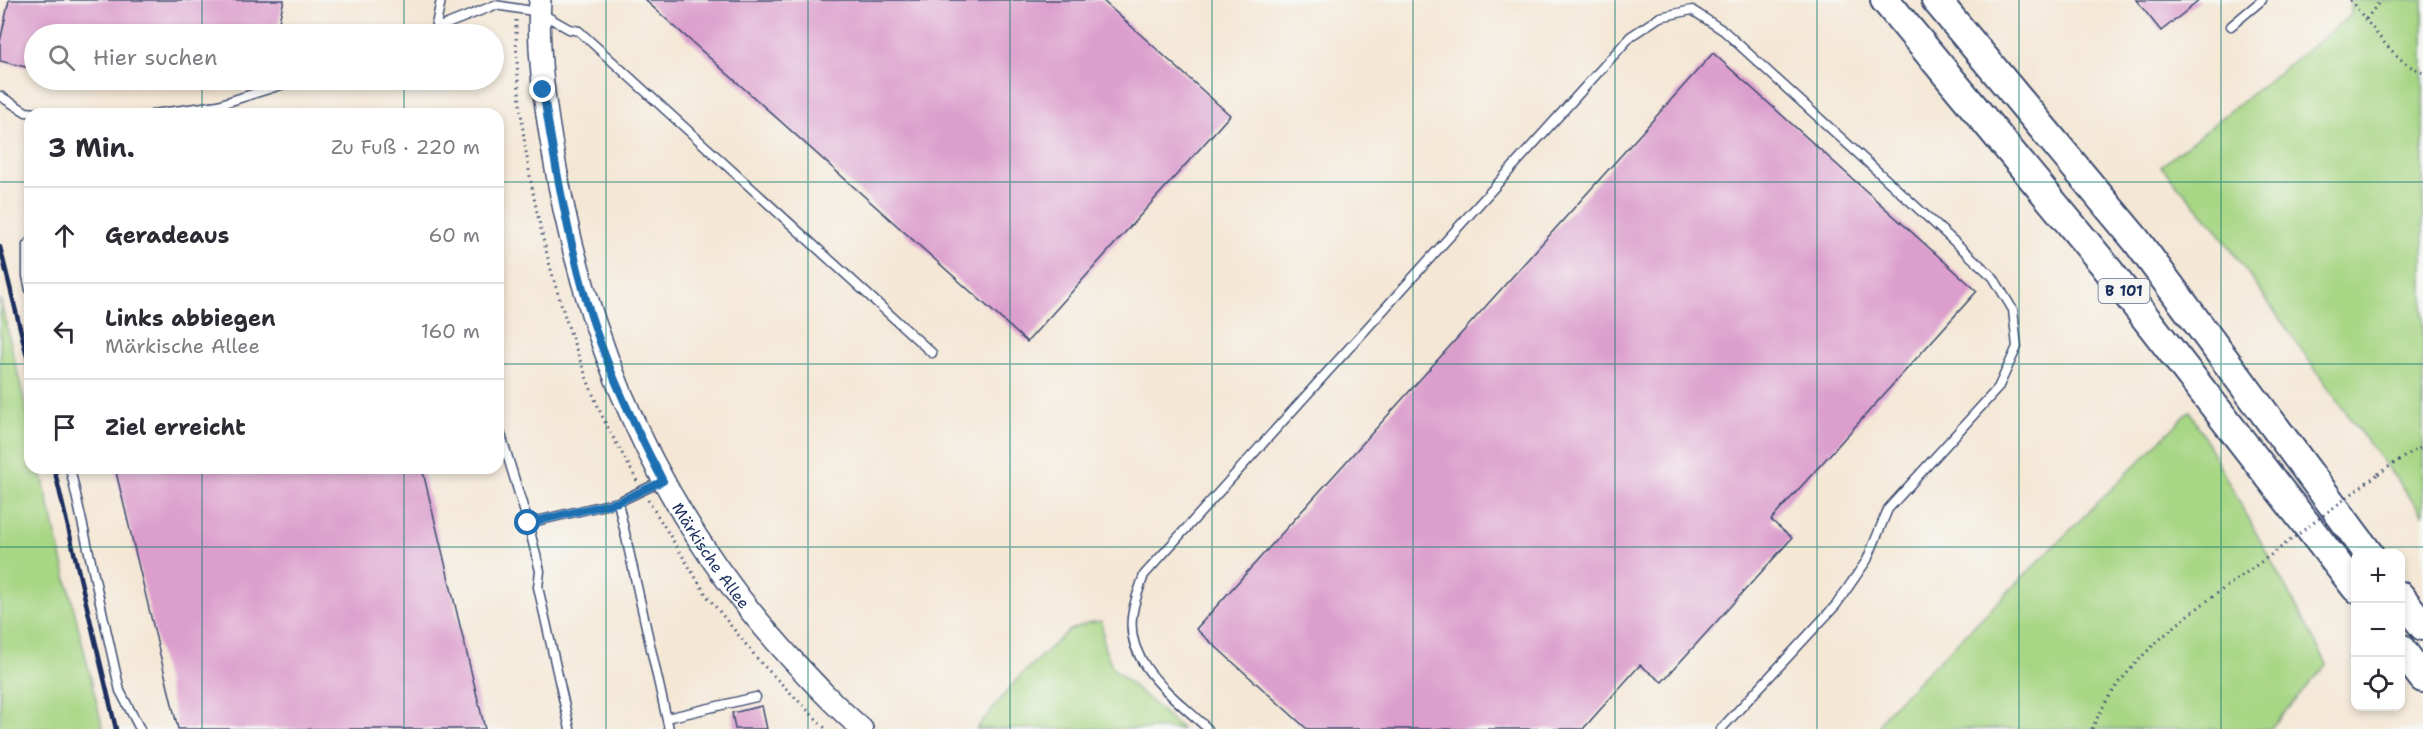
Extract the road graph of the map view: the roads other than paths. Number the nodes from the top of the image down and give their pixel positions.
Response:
1 (441, 0) edge
2 (1885, 0) edge
3 (1936, 0) edge
4 (2262, 0) edge
5 (492, 3) edge
6 (539, 6) edge
7 (436, 24) edge
8 (448, 24) edge
9 (2230, 26) dead end
10 (265, 90) edge
11 (0, 96) edge
12 (196, 108) edge
13 (24, 110) edge
14 (932, 352) dead end
15 (504, 444) edge
16 (71, 474) edge
17 (663, 481) junction
18 (618, 502) junction
19 (528, 523) junction
20 (2365, 549) edge
21 (2351, 583) edge
22 (2405, 603) edge
23 (2423, 626) edge
24 (2405, 655) edge
25 (2423, 678) edge
26 (756, 697) dead end
27 (667, 718) junction
28 (140, 729) edge
29 (570, 729) edge
30 (669, 729) edge
31 (862, 729) edge
32 (1208, 729) edge
33 (1721, 729) edge

1 - 7 lane
2 - 21 highway, B 101
3 - 20 highway, B 101
4 - 9 lane
5 - 6 lane
5 - 8 lane
6 - 14 lane
6 - 17 street, Märkische Allee
10 - 12 lane
11 - 13 lane
15 - 19 lane
16 - 28 lane
17 - 18 lane
17 - 31 street, Märkische Allee
18 - 19 lane
18 - 27 lane
19 - 29 lane
22 - 23 highway
24 - 25 highway
26 - 27 lane
27 - 30 lane
32 - 33 lane

